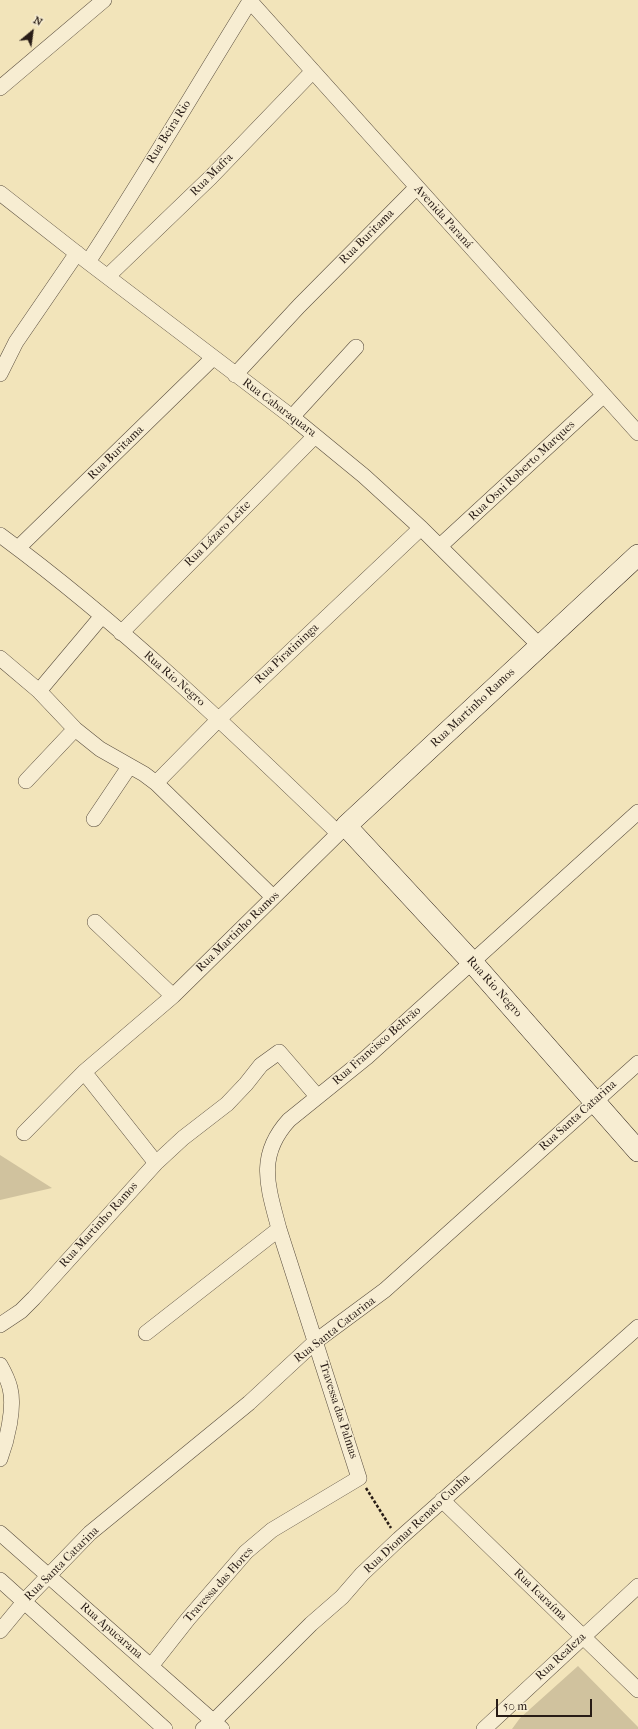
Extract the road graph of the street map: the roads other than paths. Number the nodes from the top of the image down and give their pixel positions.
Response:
1 (104, 0) edge
2 (249, 1) edge
3 (313, 71) junction
4 (0, 88) edge
5 (417, 187) junction
6 (0, 192) edge
7 (82, 258) junction
8 (108, 276) junction
9 (356, 347) dead end
10 (214, 358) junction
11 (0, 374) edge
12 (235, 375) junction
13 (604, 395) junction
14 (292, 418) junction
15 (638, 433) edge
16 (315, 436) junction
17 (421, 528) junction
18 (0, 535) edge
19 (440, 546) junction
20 (18, 548) junction
21 (638, 555) edge
22 (102, 616) junction
23 (121, 633) junction
24 (540, 646) junction
25 (0, 658) edge
26 (39, 691) junction
27 (219, 719) junction
28 (75, 729) junction
29 (129, 767) junction
30 (26, 781) dead end
31 (156, 783) junction
32 (638, 812) edge
33 (94, 819) dead end
34 (342, 830) junction
35 (274, 897) junction
36 (95, 922) dead end
37 (472, 962) junction
38 (173, 996) junction
39 (638, 1063) edge
40 (84, 1072) junction
41 (318, 1096) junction
42 (595, 1101) junction
43 (24, 1133) dead end
44 (638, 1152) edge
45 (156, 1163) junction
46 (279, 1229) junction
47 (0, 1325) edge
48 (638, 1327) edge
49 (146, 1333) dead end
50 (316, 1342) junction
51 (0, 1365) edge
52 (0, 1459) edge
53 (359, 1478) joint
54 (442, 1500) junction
55 (0, 1534) edge
56 (0, 1580) edge
57 (46, 1580) junction
58 (638, 1586) edge
59 (26, 1599) junction
60 (0, 1631) edge
61 (583, 1636) junction
62 (151, 1666) junction
63 (638, 1690) edge
64 (212, 1726) edge
65 (164, 1729) edge
66 (484, 1729) edge

1 - 4 street
2 - 3 street, Avenida Paraná
2 - 7 street, Rua Beira Rio
3 - 5 street, Avenida Paraná
3 - 8 street, Rua Mafra
5 - 12 street, Rua Buritama
5 - 13 street, Avenida Paraná
6 - 7 street, Rua Cabaraquara
7 - 8 street, Rua Cabaraquara
7 - 11 street
8 - 10 street, Rua Cabaraquara
9 - 14 street
10 - 12 street, Rua Cabaraquara
10 - 20 street, Rua Buritama
12 - 14 street, Rua Cabaraquara
13 - 15 street, Avenida Paraná
13 - 19 street, Rua Osni Roberto Marques
14 - 16 street, Rua Cabaraquara
16 - 17 street, Rua Cabaraquara
16 - 23 street, Rua Lázaro Leite
17 - 19 street, Rua Cabaraquara
17 - 27 street, Rua Piratininga
18 - 20 street, Rua Rio Negro
19 - 24 street, Rua Cabaraquara
20 - 22 street, Rua Rio Negro
21 - 24 street, Rua Martinho Ramos
22 - 23 street, Rua Rio Negro
22 - 26 street
23 - 27 street, Rua Rio Negro
24 - 34 street, Rua Martinho Ramos
25 - 26 street
26 - 28 street
27 - 31 street, Rua Piratininga
27 - 34 street, Rua Rio Negro
28 - 29 street
28 - 30 street
29 - 31 street
29 - 33 street
31 - 35 street
32 - 37 street, Rua Francisco Beltrão
34 - 35 street, Rua Martinho Ramos
34 - 37 street, Rua Rio Negro
35 - 38 street, Rua Martinho Ramos
36 - 38 street
37 - 41 street, Rua Francisco Beltrão
37 - 42 street, Rua Rio Negro
38 - 40 street, Rua Martinho Ramos
39 - 42 street, Rua Santa Catarina
40 - 43 street, Rua Martinho Ramos
40 - 45 street
41 - 45 street, Rua Martinho Ramos
41 - 46 street, Rua Francisco Beltrão
42 - 44 street, Rua Rio Negro
42 - 50 street, Rua Santa Catarina
45 - 47 street, Rua Martinho Ramos
46 - 49 street
46 - 50 street, Rua Francisco Beltrão
48 - 54 street, Rua Diomar Renato Cunha
50 - 53 street, Travessa das Palmas
50 - 57 street, Rua Santa Catarina
51 - 52 street
53 - 62 street, Travessa das Flores
54 - 61 street, Rua Icaraíma
54 - 64 street, Rua Diomar Renato Cunha
55 - 57 street, Rua Apucarana
56 - 59 street
57 - 59 street, Rua Santa Catarina
57 - 62 street, Rua Apucarana
58 - 61 street, Rua Realeza
59 - 60 street, Rua Santa Catarina
59 - 65 street
61 - 63 street, Rua Icaraíma
61 - 66 street, Rua Realeza
62 - 64 street, Rua Apucarana

